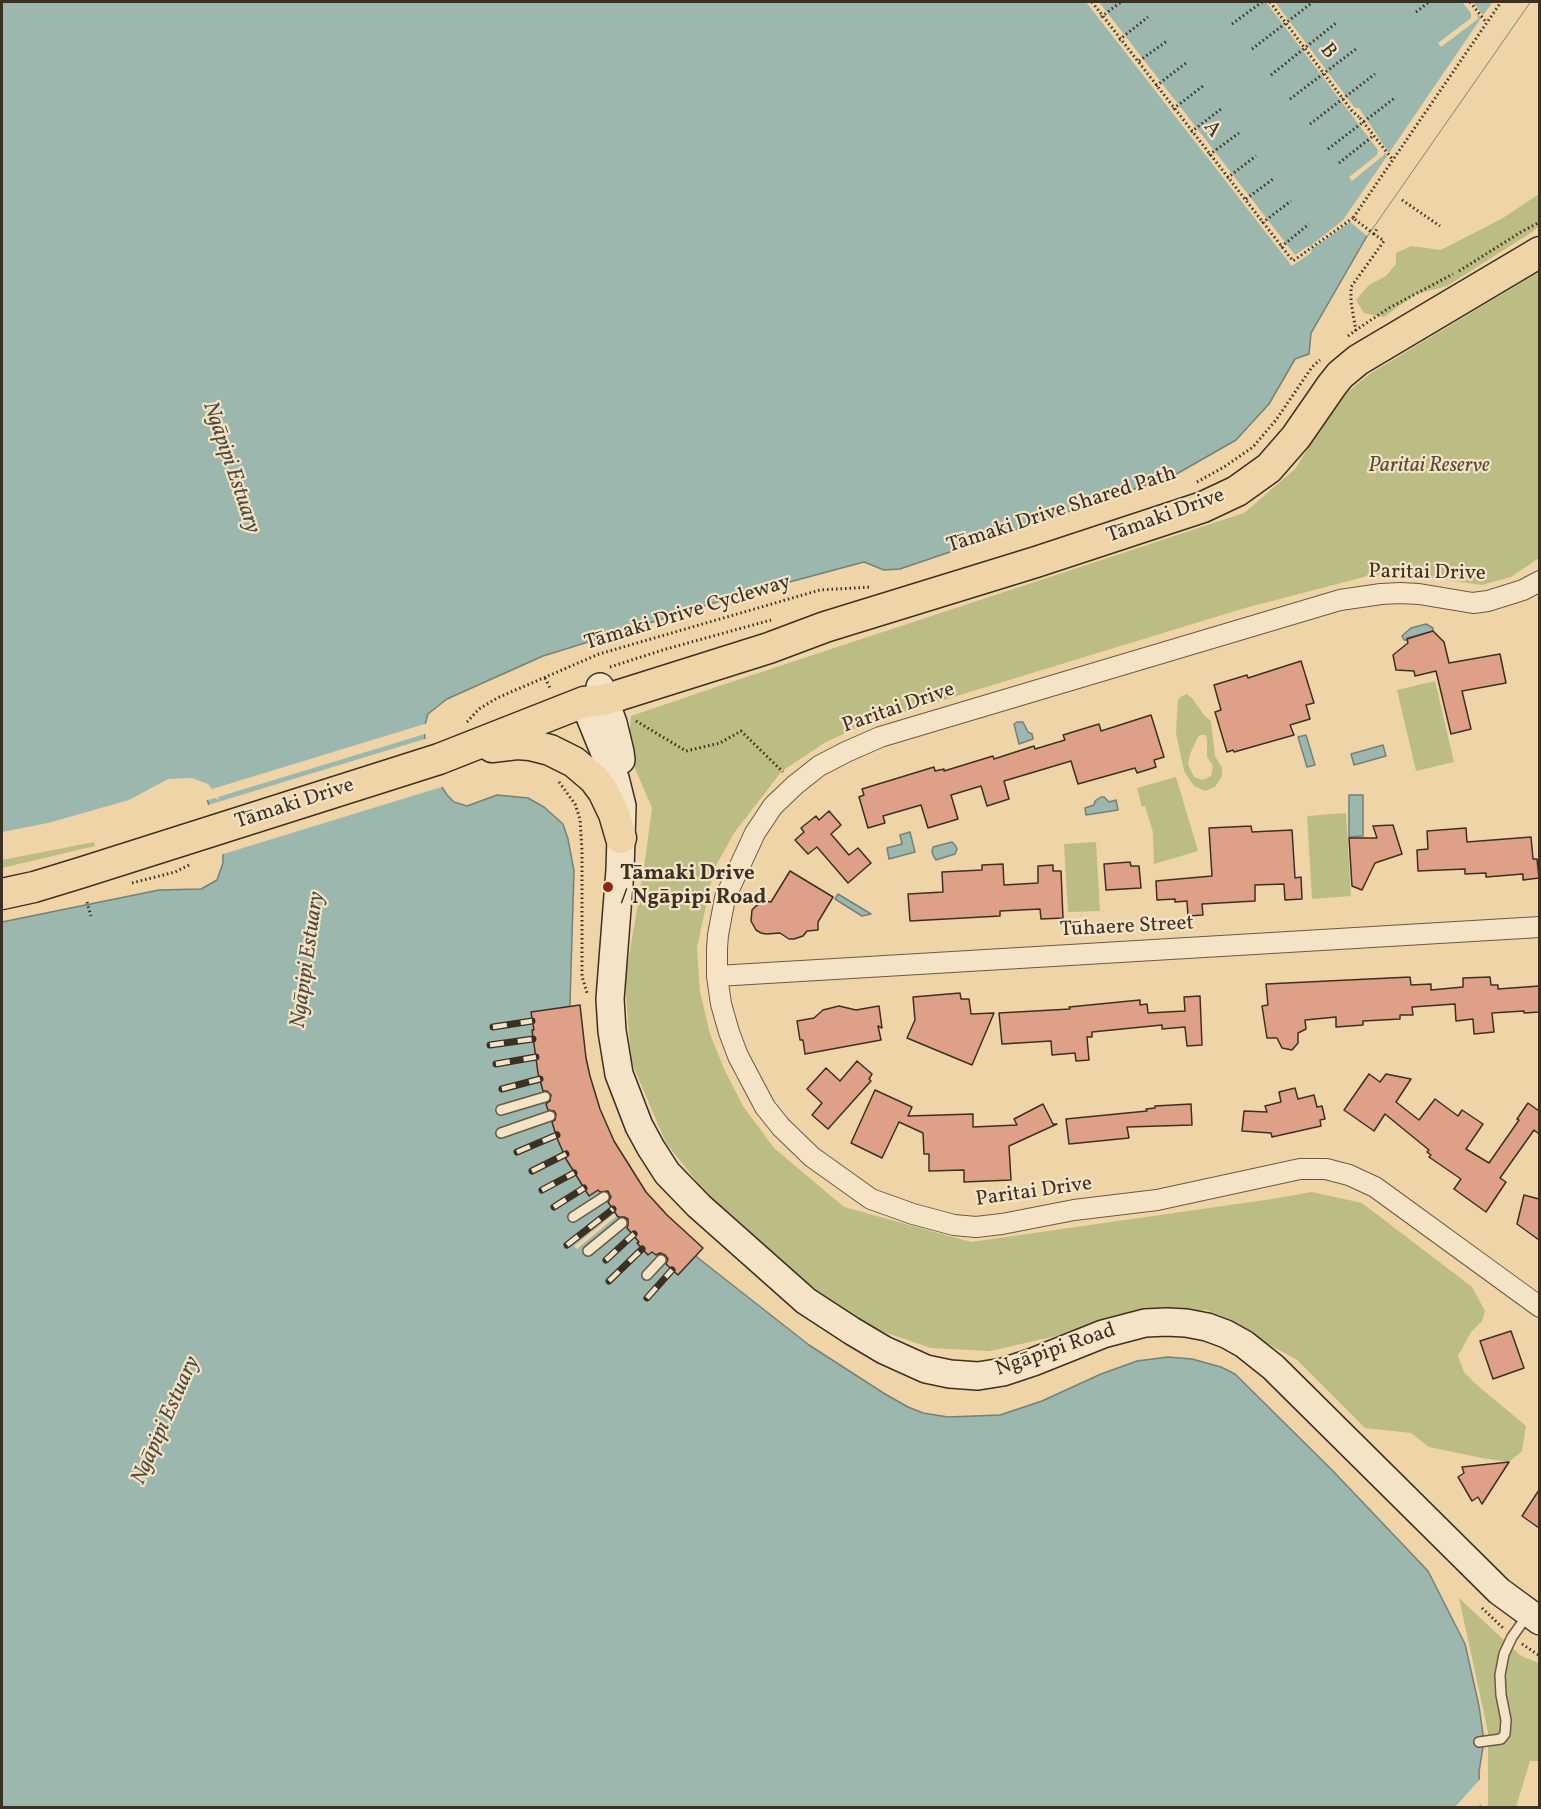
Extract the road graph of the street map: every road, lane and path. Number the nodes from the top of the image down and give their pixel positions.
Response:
1 (1092, 2) edge
2 (1121, 2) edge
3 (1262, 2) edge
4 (1270, 2) edge
5 (1312, 2) edge
6 (1429, 2) edge
7 (1470, 2) edge
8 (1501, 2) edge
9 (1416, 12) dead end
10 (1101, 17) dead end
11 (1148, 17) dead end
12 (1486, 22) junction
13 (1336, 23) dead end
14 (1232, 24) dead end
15 (1119, 40) dead end
16 (1167, 41) dead end
17 (1252, 49) dead end
18 (1356, 49) dead end
19 (1137, 63) dead end
20 (1186, 63) dead end
21 (1375, 74) dead end
22 (1271, 75) dead end
23 (1156, 86) dead end
24 (1203, 86) dead end
25 (1396, 97) dead end
26 (1290, 99) dead end
27 (1173, 109) dead end
28 (1221, 109) dead end
29 (1310, 124) dead end
30 (1191, 132) dead end
31 (1239, 133) dead end
32 (1373, 136) dead end
33 (1328, 149) dead end
34 (1209, 155) dead end
35 (1256, 156) dead end
36 (1393, 160) junction
37 (1340, 163) dead end
38 (1227, 178) dead end
39 (1274, 179) dead end
40 (1245, 200) dead end
41 (1402, 200) dead end
42 (1291, 201) dead end
43 (1353, 218) junction
44 (1539, 222) edge
45 (1262, 223) dead end
46 (1309, 224) dead end
47 (1440, 226) dead end
48 (1378, 227) dead end
49 (1374, 234) junction
50 (1281, 247) dead end
51 (1539, 252) edge
52 (1362, 342) junction
53 (1341, 343) dead end
54 (1327, 355) dead end
55 (1195, 483) dead end
56 (1539, 580) edge
57 (875, 586) dead end
58 (596, 696) junction
59 (634, 719) dead end
60 (467, 736) junction
61 (785, 773) dead end
62 (556, 779) dead end
63 (621, 838) junction
64 (2, 894) edge
65 (87, 902) dead end
66 (91, 916) dead end
67 (1539, 927) edge
68 (582, 976) dead end
69 (717, 976) junction
70 (545, 1097) dead end
71 (501, 1110) dead end
72 (550, 1116) dead end
73 (501, 1132) dead end
74 (604, 1197) dead end
75 (573, 1217) dead end
76 (622, 1223) dead end
77 (588, 1251) dead end
78 (661, 1260) dead end
79 (647, 1275) dead end
80 (1539, 1307) edge
81 (1534, 1617) edge
82 (1479, 1742) dead end

1 - 43 path, A
2 - 10 path
3 - 14 path
4 - 36 path, B, bridge
5 - 17 path
6 - 9 path
7 - 12 path
8 - 12 path
11 - 15 path
12 - 36 path
13 - 22 path
16 - 19 path
18 - 26 path
20 - 23 path
21 - 29 path
24 - 27 path
25 - 33 path
28 - 30 path
31 - 34 path
32 - 37 path
35 - 38 path
36 - 43 path
39 - 40 path
41 - 47 path
42 - 45 path
43 - 49 path
44 - 52 path
46 - 50 path
48 - 49 path
49 - 52 path
51 - 52 main road, Tāmaki Drive
52 - 53 path
52 - 58 main road, Tāmaki Drive
54 - 55 path, Tāmaki Drive Shared Path
56 - 69 street, Paritai Drive
57 - 60 path, Tāmaki Drive Cycleway
58 - 60 main road, Tāmaki Drive
58 - 63 main road, Ngāpipi Road
59 - 61 path
60 - 63 main road
60 - 64 main road, Tāmaki Drive
62 - 68 path
63 - 81 main road, Ngāpipi Road
65 - 66 path
67 - 69 street, Tūhaere Street
69 - 80 street, Paritai Drive
70 - 71 lane
72 - 73 lane
74 - 75 lane
76 - 77 lane
78 - 79 lane
81 - 82 lane

